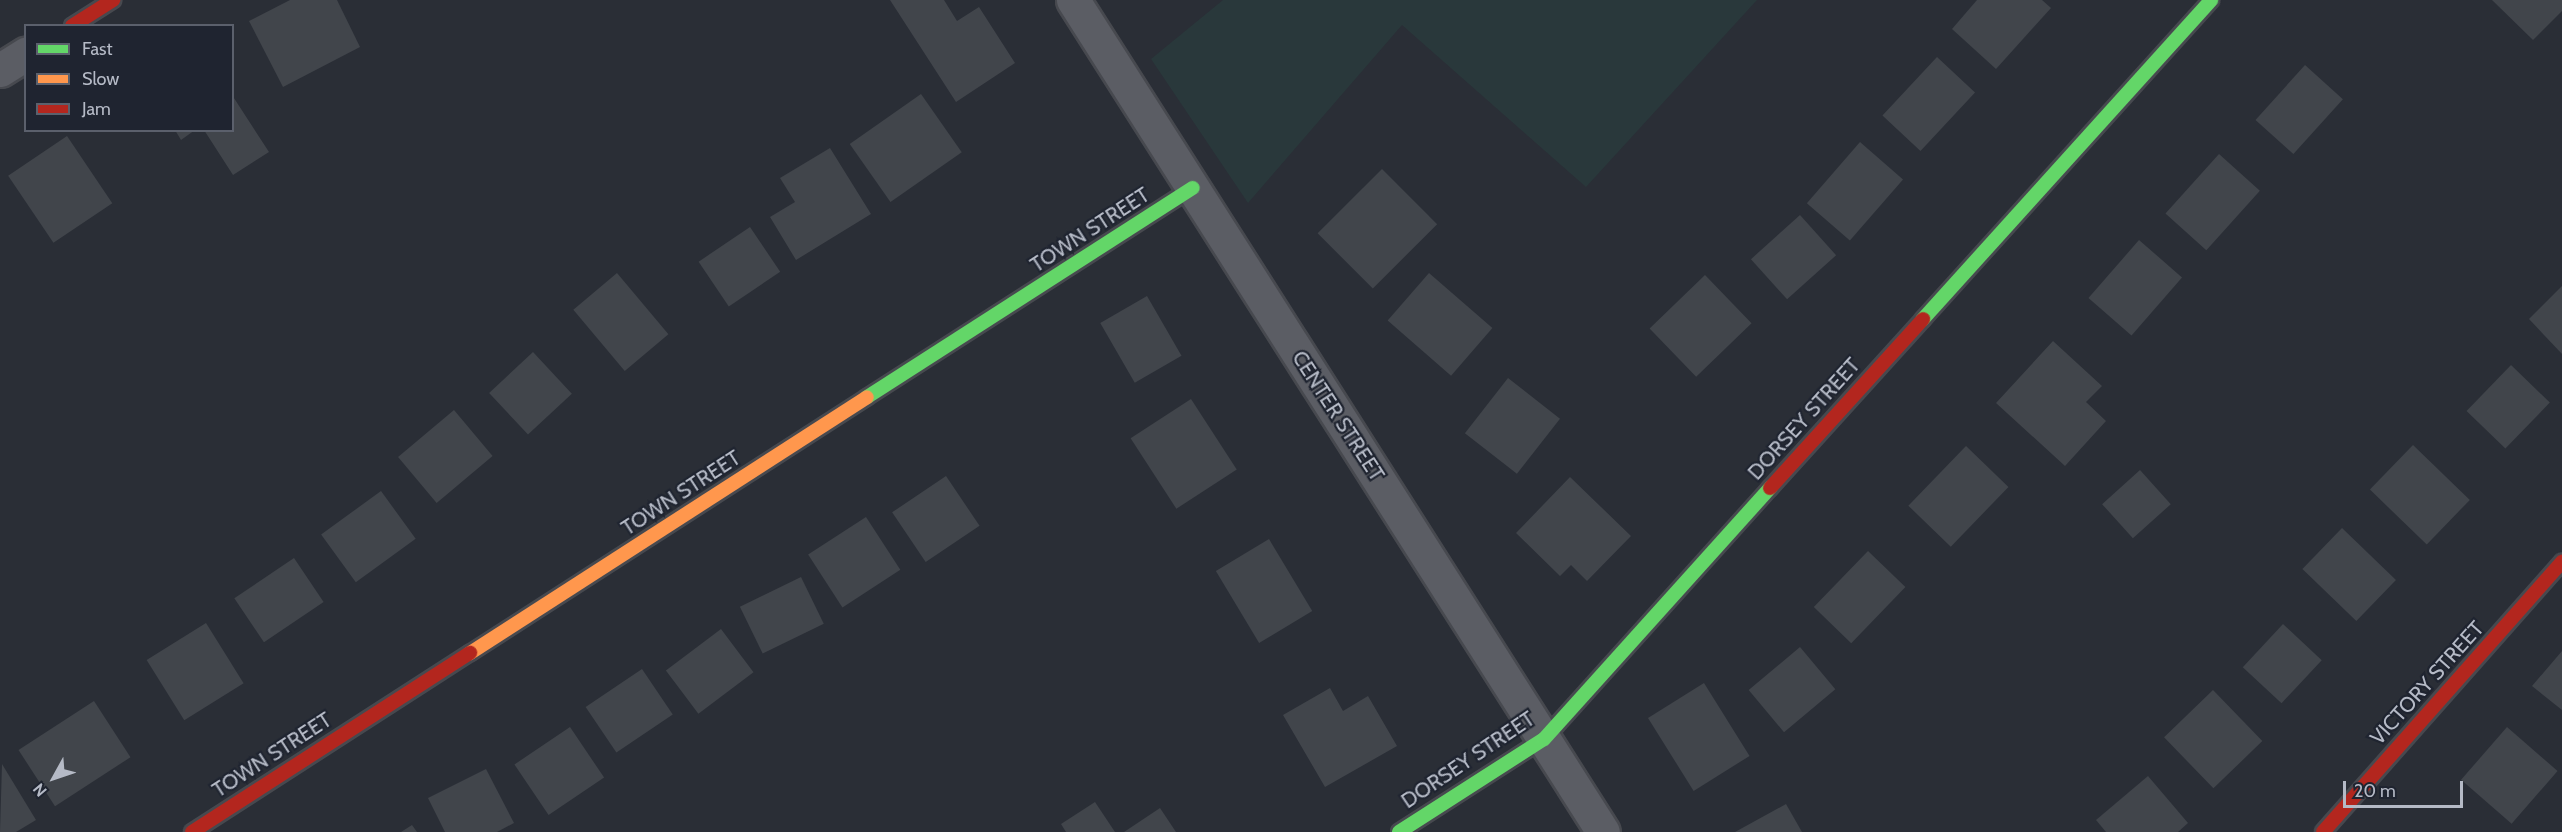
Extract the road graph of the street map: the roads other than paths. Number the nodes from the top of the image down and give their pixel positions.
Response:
1 (113, 0) edge
2 (1072, 0) edge
3 (2211, 0) edge
4 (75, 24) edge
5 (24, 55) edge
6 (0, 70) edge
7 (1193, 188) junction
8 (2562, 562) edge
9 (1544, 739) junction
10 (192, 832) edge
11 (1399, 832) edge
12 (1603, 832) edge
13 (2323, 832) edge

1 - 4 street
2 - 7 street, CENTER STREET
3 - 9 street, DORSEY STREET
5 - 6 street
7 - 9 street, CENTER STREET
7 - 10 street, TOWN STREET
8 - 13 street, VICTORY STREET
9 - 11 street, DORSEY STREET
9 - 12 street, CENTER STREET

